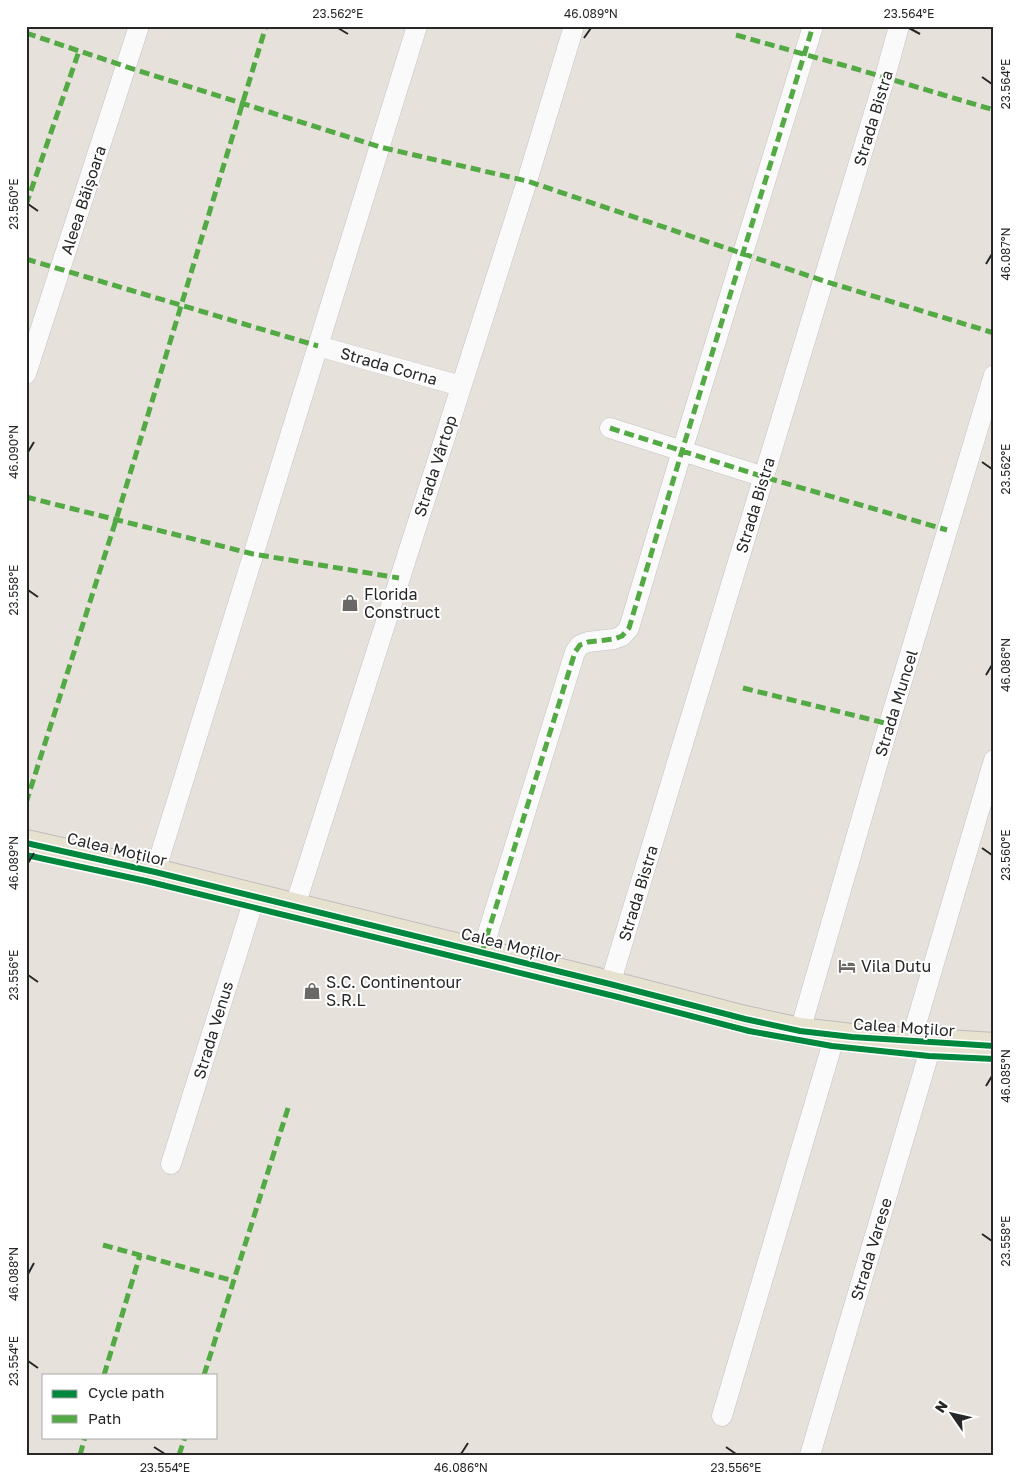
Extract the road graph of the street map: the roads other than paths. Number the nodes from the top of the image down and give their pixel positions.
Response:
1 (139, 26) edge
2 (417, 26) edge
3 (574, 26) edge
4 (813, 26) edge
5 (899, 26) edge
6 (318, 346) junction
7 (26, 374) edge
8 (994, 375) edge
9 (461, 386) junction
10 (610, 428) dead end
11 (682, 451) junction
12 (764, 477) junction
13 (994, 760) edge
14 (26, 843) edge
15 (155, 872) junction
16 (255, 896) junction
17 (296, 906) junction
18 (482, 952) junction
19 (610, 984) junction
20 (800, 1031) junction
21 (835, 1035) junction
22 (922, 1042) junction
23 (994, 1046) edge
24 (172, 1164) dead end
25 (722, 1416) dead end
26 (810, 1455) edge

1 - 7 street, Aleea Băișoara
2 - 6 street
3 - 9 street, Strada Vârtop
4 - 11 street
5 - 12 street, Strada Bistra
6 - 9 street, Strada Corna
6 - 15 street
8 - 20 street, Strada Muncel
9 - 17 street, Strada Vârtop
10 - 11 street
11 - 12 street
11 - 18 street
12 - 19 street, Strada Bistra
13 - 22 street, Strada Varese
14 - 15 main road, Calea Moților
15 - 16 main road, Calea Moților
16 - 17 main road, Calea Moților
16 - 24 street, Strada Venus
17 - 18 main road, Calea Moților
18 - 19 main road, Calea Moților
19 - 20 main road, Calea Moților
20 - 21 main road, Calea Moților
21 - 22 main road, Calea Moților
21 - 25 street
22 - 23 main road, Calea Moților
22 - 26 street, Strada Varese

